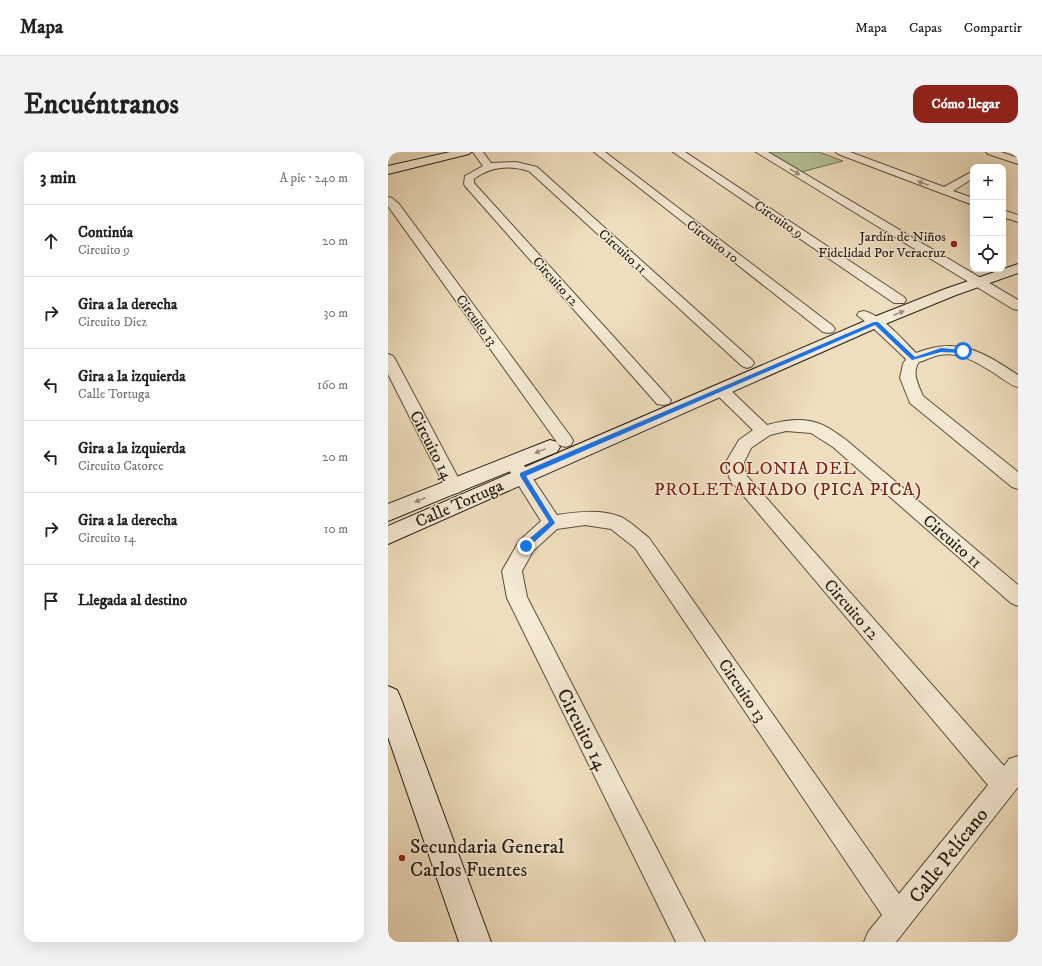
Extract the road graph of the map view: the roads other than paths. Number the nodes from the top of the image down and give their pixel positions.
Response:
1 (465, 152) edge
2 (478, 152) edge
3 (599, 152) edge
4 (678, 152) edge
5 (761, 152) edge
6 (841, 152) edge
7 (991, 152) edge
8 (1005, 154) edge
9 (1018, 161) edge
10 (990, 163) dead end
11 (488, 166) junction
12 (388, 170) edge
13 (970, 176) edge
14 (945, 191) junction
15 (388, 200) edge
16 (970, 201) edge
17 (1006, 214) edge
18 (1018, 219) edge
19 (1018, 256) edge
20 (1006, 260) edge
21 (1018, 268) edge
22 (972, 275) edge
23 (899, 300) junction
24 (1018, 306) edge
25 (870, 319) junction
26 (828, 329) junction
27 (914, 358) junction
28 (388, 360) edge
29 (747, 363) junction
30 (1018, 382) edge
31 (721, 390) junction
32 (663, 400) junction
33 (764, 431) junction
34 (565, 441) junction
35 (517, 468) junction
36 (1018, 482) edge
37 (454, 487) junction
38 (388, 513) edge
39 (552, 523) junction
40 (388, 535) edge
41 (1018, 598) edge
42 (388, 699) edge
43 (1011, 776) edge
44 (899, 918) junction
45 (474, 942) edge
46 (691, 942) edge
47 (878, 942) edge

1 - 12 street
2 - 11 street
3 - 26 street, Circuito 10
4 - 23 street, Circuito 9
5 -> 22 street
14 -> 6 street
7 - 8 street
8 - 9 street
8 - 10 street
11 - 29 street, Circuito 11
11 - 32 street, Circuito 12
13 - 14 street
14 - 16 street
15 - 34 street, Circuito 13
17 - 18 street
19 - 20 street
21 - 22 street, Calle Tortuga
22 - 23 street, Calle Tortuga
22 - 24 street
25 -> 22 street, Calle Tortuga
23 - 25 street, Calle Tortuga
25 - 26 street, Calle Tortuga
25 - 27 street
25 - 31 street, Calle Tortuga
26 - 29 street, Calle Tortuga
27 - 30 street
27 - 36 street
28 - 37 street, Circuito 14
29 - 32 street, Calle Tortuga
31 - 33 street
31 - 35 street, Calle Tortuga
32 - 34 street, Calle Tortuga
33 - 41 street, Circuito 11
33 - 43 street, Circuito 12
34 -> 35 street, Calle Tortuga
35 - 37 street, Calle Tortuga
35 - 39 street
35 - 40 street, Calle Tortuga
37 -> 38 street, Calle Tortuga
39 - 44 street, Circuito 13
39 - 46 street, Circuito 14
42 - 45 street
43 - 44 street, Calle Pelícano
44 - 47 street, Calle Pelícano

